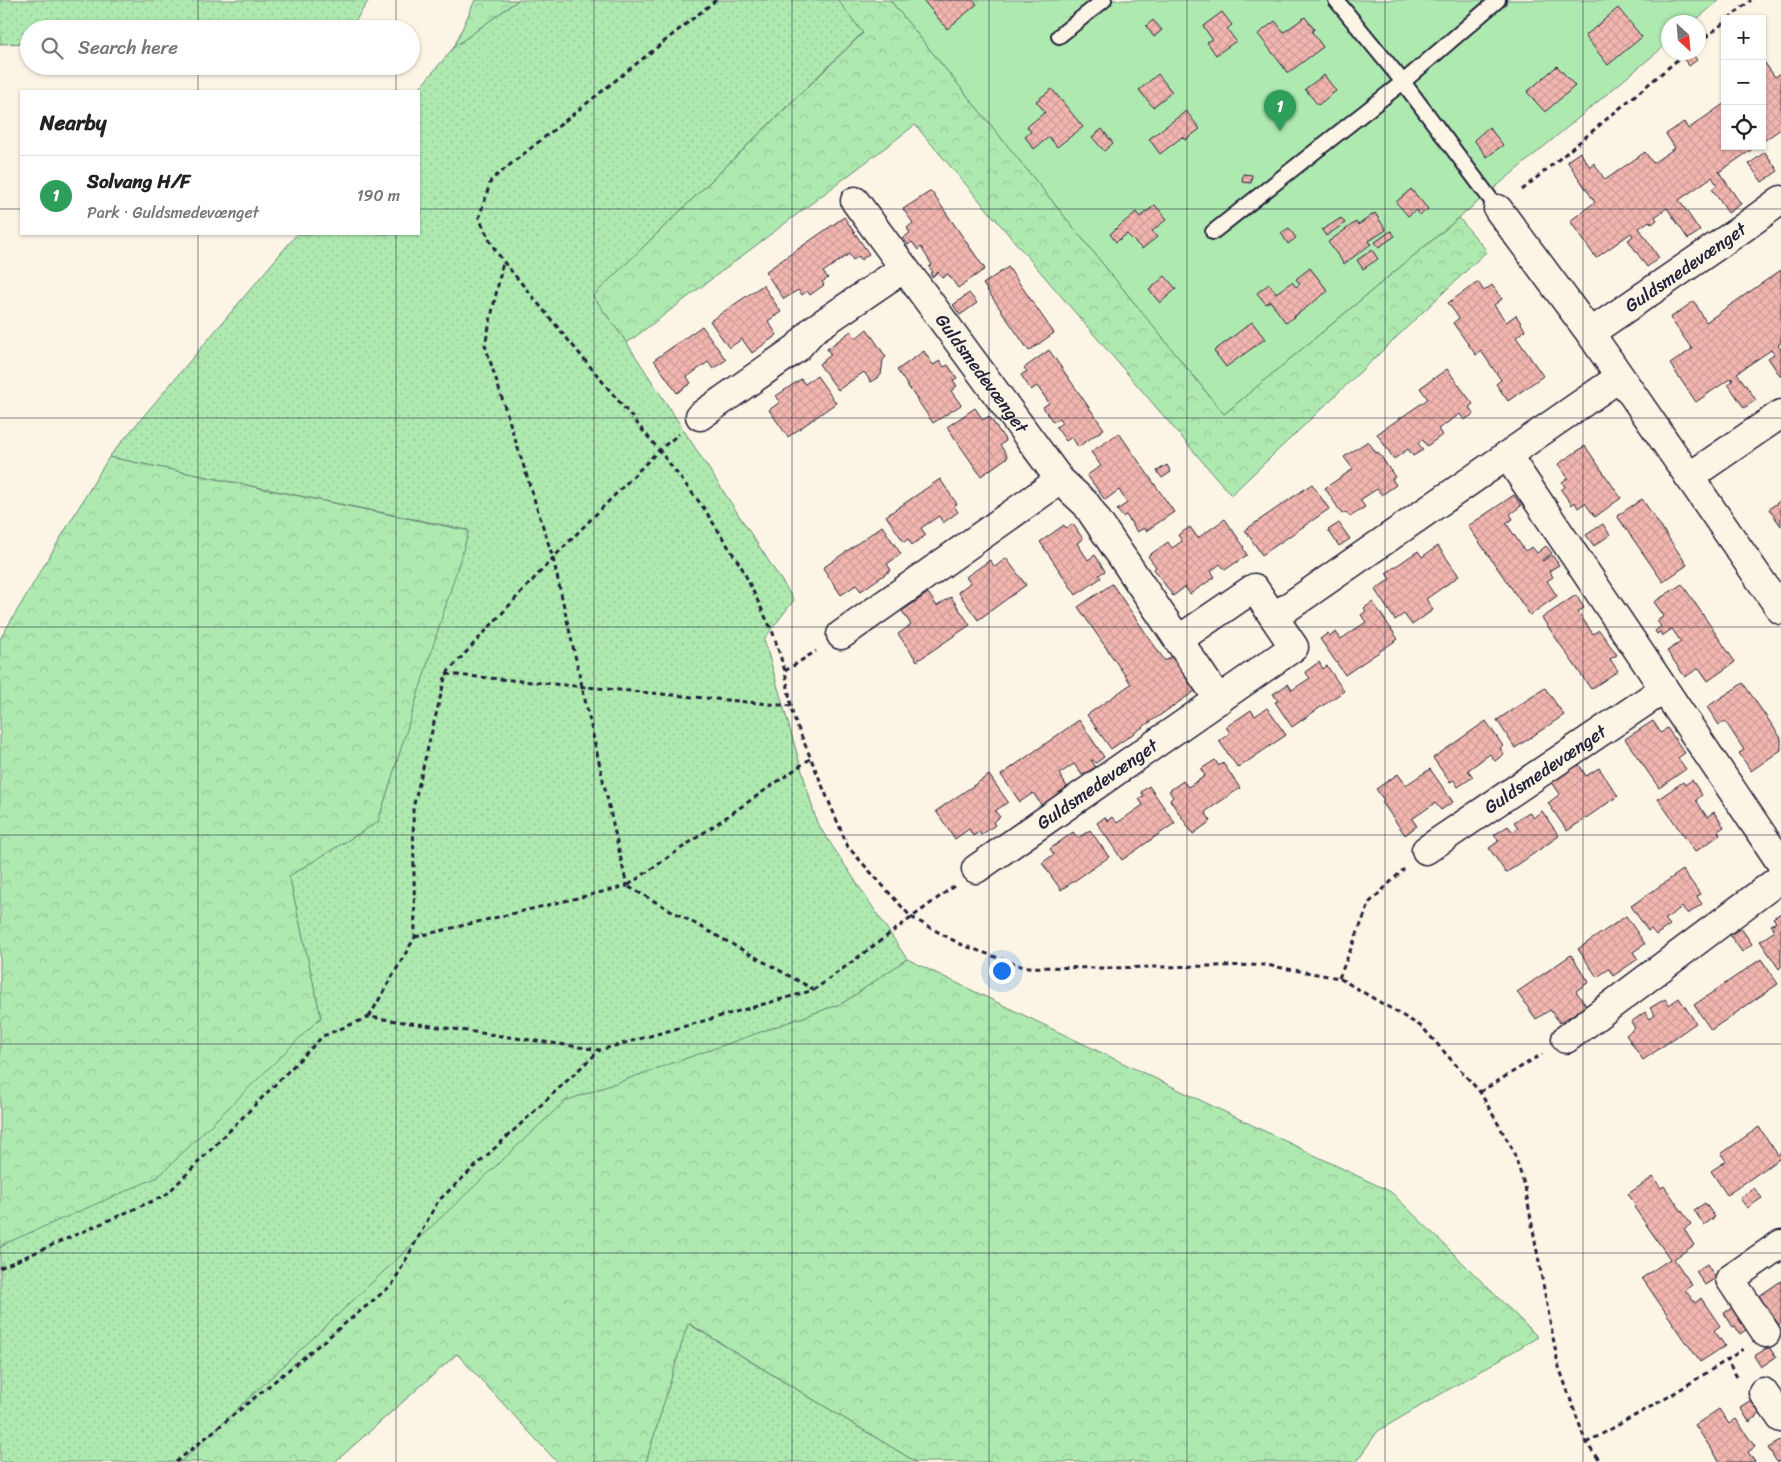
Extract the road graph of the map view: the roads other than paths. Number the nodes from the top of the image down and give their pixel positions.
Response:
1 (1104, 0) edge
2 (1336, 0) edge
3 (1498, 0) edge
4 (1059, 36) dead end
5 (1403, 82) junction
6 (1781, 200) edge
7 (854, 202) dead end
8 (1493, 202) joint
9 (1213, 232) dead end
10 (904, 268) junction
11 (1590, 333) junction
12 (1620, 377) junction
13 (1781, 414) edge
14 (700, 416) dead end
15 (1507, 455) junction
16 (1689, 477) junction
17 (1060, 480) junction
18 (1781, 610) edge
19 (1274, 617) junction
20 (841, 636) road end
21 (1178, 640) junction
22 (1664, 689) junction
23 (1219, 700) junction
24 (1426, 850) road end
25 (1781, 863) edge
26 (976, 869) road end
27 (1781, 878) edge
28 (1566, 1039) road end
29 (1781, 1244) edge
30 (1766, 1333) road end
31 (1763, 1392) road end
32 (1781, 1418) edge

1 - 4 lane
2 - 5 lane
3 - 5 lane
5 - 8 lane
5 - 9 lane
6 - 11 street, Guldsmedevænget
7 - 10 street, Guldsmedevænget
8 - 11 street
10 - 14 street
10 - 17 street, Guldsmedevænget
11 - 12 street
12 - 15 street
12 - 16 street
13 - 16 street
15 - 19 street
15 - 22 street
16 - 18 street
17 - 20 street
17 - 21 street, Guldsmedevænget
19 - 21 street, Guldsmedevænget
19 - 23 street, Guldsmedevænget
21 - 23 street, Guldsmedevænget
22 - 24 street, Guldsmedevænget
22 - 25 street
23 - 26 street, Guldsmedevænget
27 - 28 street
29 - 30 street
31 - 32 street

